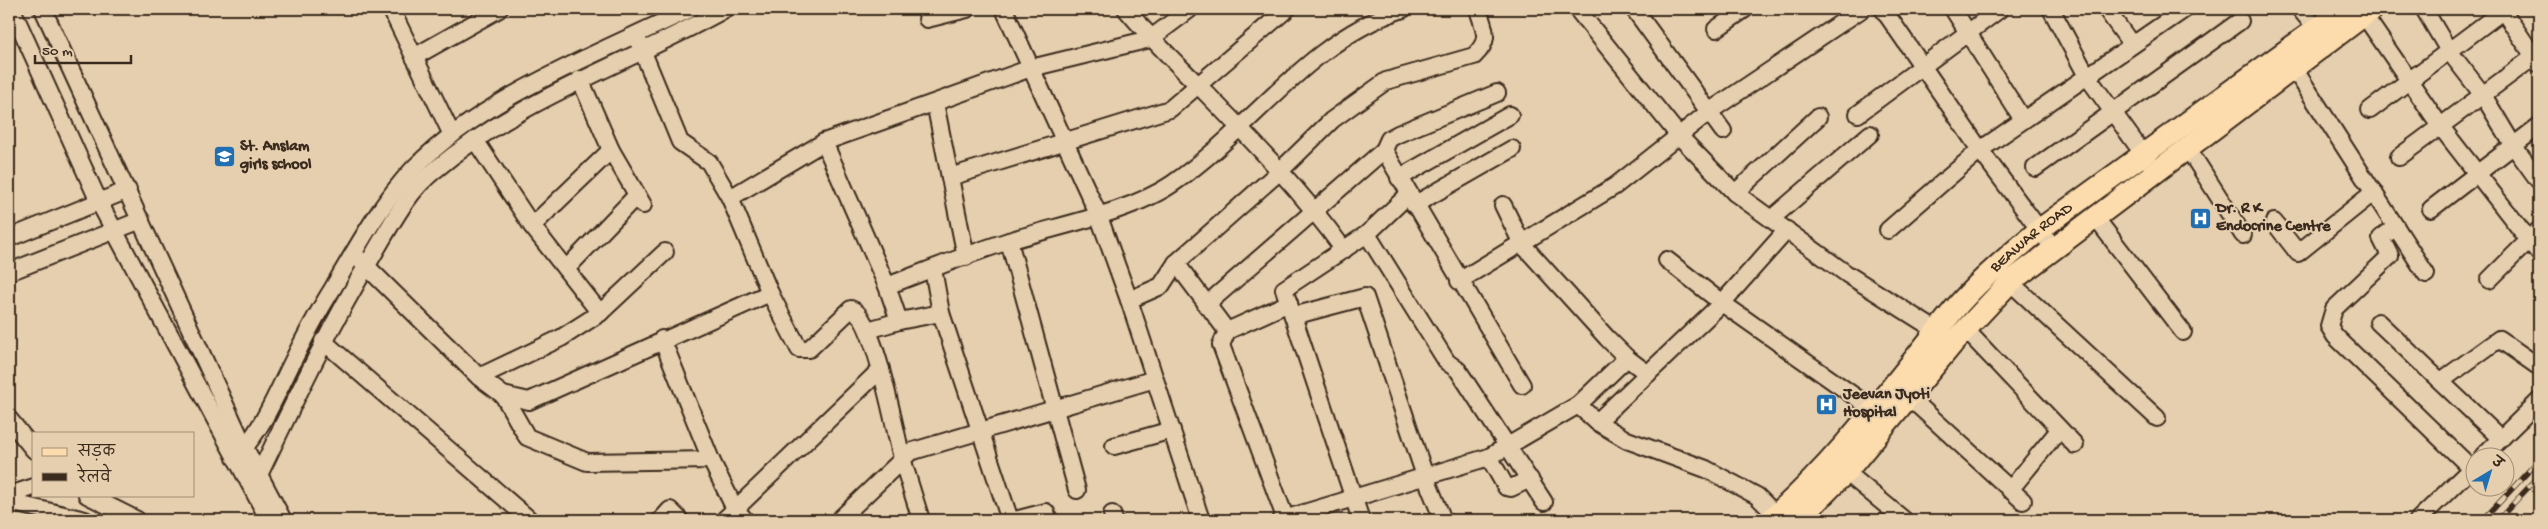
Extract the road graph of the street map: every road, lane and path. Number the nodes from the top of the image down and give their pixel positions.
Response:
1 (12, 9) edge
2 (43, 9) edge
3 (391, 9) edge
4 (499, 9) edge
5 (690, 9) edge
6 (724, 9) edge
7 (967, 9) edge
8 (1004, 9) edge
9 (1126, 9) edge
10 (1190, 9) edge
11 (1287, 9) edge
12 (1403, 9) edge
13 (1478, 9) edge
14 (1577, 9) edge
15 (1634, 9) edge
16 (1744, 9) edge
17 (1862, 9) edge
18 (1883, 9) edge
19 (1953, 9) edge
20 (2000, 9) edge
21 (2050, 9) edge
22 (2106, 9) edge
23 (2184, 9) edge
24 (2300, 9) edge
25 (2344, 9) edge
26 (2424, 9) edge
27 (2504, 9) edge
28 (2365, 10) edge
29 (1372, 13) edge
30 (927, 19) dead end
31 (2240, 21) dead end
32 (1716, 29) dead end
33 (1966, 32) junction
34 (2322, 36) junction
35 (1150, 39) junction
36 (639, 43) junction
37 (2132, 45) junction
38 (2449, 51) junction
39 (414, 57) junction
40 (2538, 58) edge
41 (1922, 66) junction
42 (2293, 67) junction
43 (1031, 68) junction
44 (2087, 76) junction
45 (580, 79) junction
46 (2408, 82) junction
47 (1198, 85) junction
48 (1497, 93) dead end
49 (2483, 96) junction
50 (934, 103) junction
51 (2370, 110) dead end
52 (1710, 111) junction
53 (1858, 114) dead end
54 (2114, 114) junction
55 (1510, 115) dead end
56 (1818, 117) dead end
57 (2023, 120) junction
58 (2539, 126) edge
59 (2441, 127) junction
60 (1240, 128) junction
61 (1723, 131) dead end
62 (452, 134) junction
63 (1870, 134) dead end
64 (1680, 137) junction
65 (475, 140) junction
66 (824, 142) junction
67 (1065, 142) junction
68 (2513, 146) junction
69 (2187, 147) junction
70 (1512, 149) dead end
71 (611, 150) junction
72 (1384, 150) junction
73 (1980, 150) junction
74 (2143, 154) junction
75 (2399, 157) dead end
76 (2035, 168) dead end
77 (1280, 171) junction
78 (2155, 171) junction
79 (2477, 174) junction
80 (950, 176) junction
81 (1399, 178) junction
82 (2539, 181) edge
83 (128, 190) junction
84 (2374, 192) junction
85 (1735, 193) junction
86 (730, 198) junction
87 (1412, 200) junction
88 (99, 202) junction
89 (1503, 205) dead end
90 (2431, 209) dead end
91 (1315, 210) junction
92 (1098, 214) junction
93 (2095, 217) junction
94 (1771, 219) junction
95 (141, 220) junction
96 (2274, 222) dead end
97 (532, 226) junction
98 (2396, 227) junction
99 (114, 230) junction
100 (1787, 230) junction
101 (1888, 230) dead end
102 (2039, 230) junction
103 (1366, 234) junction
104 (2243, 235) dead end
105 (9, 238) edge
106 (1009, 241) junction
107 (2536, 241) edge
108 (1522, 244) junction
109 (2053, 248) junction
110 (1344, 250) junction
111 (665, 252) dead end
112 (354, 254) junction
113 (966, 256) junction
114 (1667, 260) dead end
115 (1176, 263) junction
116 (367, 265) junction
117 (567, 268) junction
118 (933, 269) junction
119 (9, 272) edge
120 (2426, 274) dead end
121 (2489, 280) dead end
122 (1459, 281) junction
123 (2010, 282) junction
124 (887, 286) junction
125 (770, 292) junction
126 (1129, 300) junction
127 (1722, 302) junction
128 (1206, 304) junction
129 (1291, 310) junction
130 (941, 312) junction
131 (600, 313) junction
132 (899, 322) junction
133 (2378, 322) dead end
134 (868, 330) junction
135 (1227, 331) junction
136 (2183, 332) dead end
137 (1953, 334) junction
138 (662, 339) junction
139 (323, 341) junction
140 (1627, 358) junction
141 (2539, 367) edge
142 (881, 369) junction
143 (1648, 374) junction
144 (479, 377) junction
145 (1155, 379) junction
146 (2441, 381) junction
147 (1522, 384) dead end
148 (503, 395) junction
149 (1909, 398) junction
150 (2539, 401) edge
151 (1578, 405) junction
152 (1054, 409) junction
153 (1874, 410) junction
154 (2156, 418) dead end
155 (9, 419) edge
156 (1597, 422) junction
157 (1172, 430) junction
158 (2059, 430) junction
159 (979, 431) junction
160 (2501, 439) junction
161 (2075, 445) dead end
162 (1114, 446) dead end
163 (2494, 446) edge
164 (1508, 447) junction
165 (32, 448) edge
166 (240, 453) junction
167 (2466, 454) edge
168 (1489, 457) junction
169 (902, 459) junction
170 (711, 460) junction
171 (1846, 472) junction
172 (2466, 473) edge
173 (1425, 476) junction
174 (1530, 479) junction
175 (255, 480) junction
176 (32, 489) edge
177 (1077, 490) dead end
178 (9, 495) edge
179 (89, 496) edge
180 (1353, 498) junction
181 (9, 502) edge
182 (1544, 502) dead end
183 (1792, 511) edge
184 (735, 516) edge
185 (271, 519) edge
186 (85, 520) edge
187 (137, 520) edge
188 (530, 520) edge
189 (661, 520) edge
190 (680, 520) edge
191 (839, 520) edge
192 (921, 520) edge
193 (1010, 520) edge
194 (1015, 520) edge
195 (1049, 520) edge
196 (1201, 520) edge
197 (1284, 520) edge
198 (1361, 520) edge
199 (1443, 520) edge
200 (1904, 520) edge
201 (2418, 520) edge

1 - 88 street
2 - 83 street
3 - 39 street
4 - 39 street
5 - 36 street
6 - 36 street
7 - 30 street
8 - 43 street
9 - 35 street
10 - 35 street
11 - 47 street
12 - 29 street
13 - 77 street
14 - 64 street
15 - 52 street
16 - 32 street
17 - 52 street
18 - 41 street
19 - 33 street
20 - 33 street
21 - 44 street
22 - 37 street
23 - 37 street
24 - 34 street
25 - 34 main road, BEAWAR ROAD
26 - 38 street
27 - 38 street
27 - 40 street
28 - 34 main road, BEAWAR ROAD
28 - 46 street
29 - 60 street
31 - 54 street
33 - 41 street
33 - 57 street
34 - 42 main road, BEAWAR ROAD
34 - 74 main road, BEAWAR ROAD
35 - 43 street
35 - 47 street
36 - 45 street
36 - 62 street
36 - 86 street
37 - 44 street
38 - 46 street
38 - 49 street
39 - 62 street
40 - 49 street
41 - 53 street
41 - 73 street
42 - 69 main road, BEAWAR ROAD
42 - 84 street
43 - 50 street
43 - 67 street
44 - 54 street
44 - 57 street
45 - 65 street
45 - 71 street
46 - 51 street
46 - 59 street
47 - 60 street
47 - 67 street
48 - 72 street
49 - 59 street
49 - 68 street
50 - 66 street
50 - 80 street
52 - 61 street
52 - 64 street
54 - 74 street
54 - 76 street
55 - 81 street
56 - 85 street
57 - 73 street
58 - 68 street
59 - 75 street
59 - 79 street
60 - 77 street
60 - 92 street
62 - 112 street
63 - 94 street
64 - 85 street
64 - 108 street
65 - 97 street
65 - 116 street
66 - 86 street
66 - 124 street
67 - 80 street
67 - 92 street
68 - 79 street
68 - 82 street
69 - 78 main road, BEAWAR ROAD
69 - 104 street
70 - 87 street
71 - 97 street
71 - 117 street
72 - 81 street
72 - 91 street
73 - 101 street
73 - 102 street
74 - 78 street
74 - 102 main road, BEAWAR ROAD
77 - 91 street
77 - 115 street
78 - 93 main road, BEAWAR ROAD
79 - 90 street
79 - 107 street
80 - 113 street
81 - 87 street
83 - 88 street
83 - 95 street
84 - 96 street
84 - 98 street
85 - 94 street
86 - 125 street
87 - 103 street
87 - 122 street
88 - 99 street
88 - 105 street
89 - 108 street
91 - 110 street
91 - 128 street
92 - 106 street
92 - 126 street
93 - 109 main road, BEAWAR ROAD
93 - 136 street
94 - 100 street
95 - 99 street
95 - 166 street
97 - 117 street
98 - 120 street
98 - 167 street
99 - 119 street
99 - 166 street
100 - 127 street
100 - 137 street
102 - 109 street
102 - 137 main road, BEAWAR ROAD
103 - 110 street
103 - 164 street
106 - 113 street
106 - 152 street
107 - 121 street
108 - 122 street
108 - 140 street
109 - 123 main road, BEAWAR ROAD
110 - 129 street
111 - 131 street
112 - 116 street
112 - 166 street
113 - 118 street
114 - 127 street
115 - 126 street
115 - 128 street
116 - 139 street
116 - 144 street
117 - 131 street
118 - 124 street
118 - 130 street
122 - 147 street
123 - 137 main road, BEAWAR ROAD
123 - 154 street
124 - 132 street
125 - 134 street
125 - 138 street
126 - 145 street
127 - 143 street
127 - 153 street
128 - 135 street
129 - 135 street
129 - 173 street
129 - 180 street
130 - 132 street
130 - 159 street
131 - 144 street
132 - 134 street
133 - 146 street
134 - 142 street
135 - 197 street
137 - 149 main road, BEAWAR ROAD
137 - 153 main road, BEAWAR ROAD
137 - 158 street
138 - 148 street
138 - 170 street
139 - 175 street
139 - 188 street
140 - 143 street
140 - 151 street
141 - 146 street
142 - 169 street
142 - 184 street
143 - 156 street
144 - 148 street
145 - 152 street
145 - 157 street
146 - 160 street
148 - 170 street
149 - 158 street
149 - 171 main road, BEAWAR ROAD
150 - 160 street
151 - 156 street
151 - 164 street
152 - 159 street
152 - 177 street
153 - 183 main road, BEAWAR ROAD
155 - 165 street
156 - 183 street
157 - 162 street
157 - 196 street
158 - 161 street
159 - 169 street
159 - 193 street
160 - 163 street
164 - 168 street
164 - 174 street
166 - 175 street
168 - 173 street
168 - 174 street
169 - 191 street
169 - 192 street
170 - 184 street
171 - 183 main road, BEAWAR ROAD
171 - 200 street
172 - 201 street
173 - 180 street
173 - 199 street
174 - 182 street
175 - 185 street
176 - 178 street
179 - 187 street
180 - 197 street
180 - 198 street
181 - 186 street
189 - 190 street
194 - 195 street

